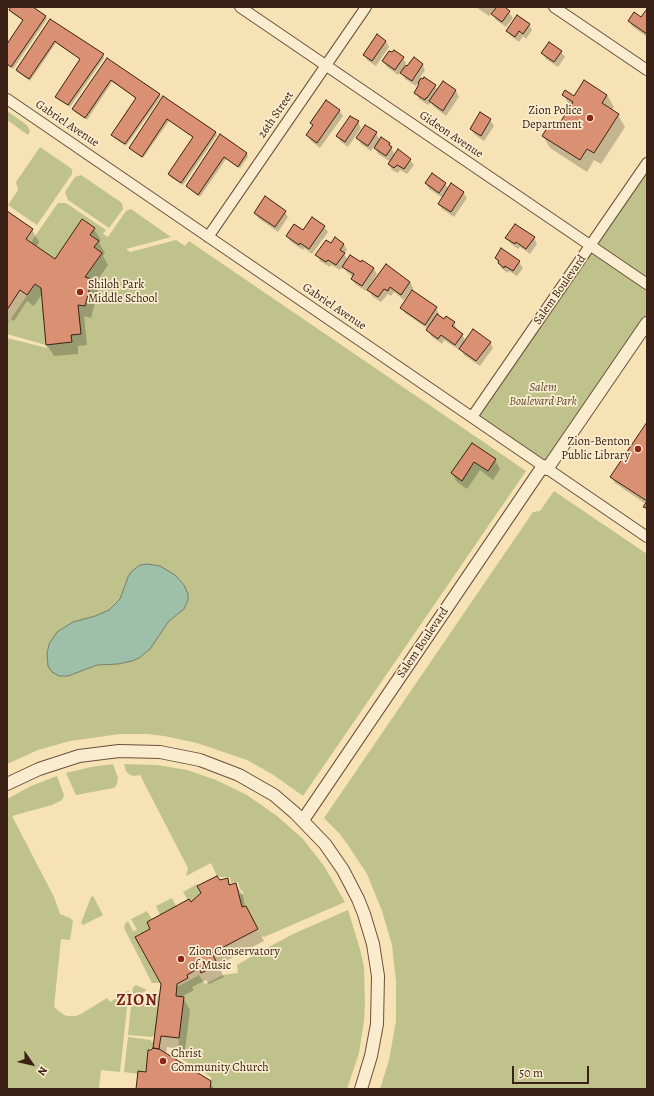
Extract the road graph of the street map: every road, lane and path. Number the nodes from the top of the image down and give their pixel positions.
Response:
1 (240, 7) edge
2 (366, 7) edge
3 (554, 7) edge
4 (326, 66) junction
5 (647, 70) edge
6 (7, 99) edge
7 (647, 163) edge
8 (208, 237) junction
9 (590, 245) junction
10 (647, 284) edge
11 (647, 323) edge
12 (472, 417) junction
13 (545, 468) junction
14 (647, 537) edge
15 (7, 784) edge
16 (303, 820) junction
17 (361, 1089) edge

1 - 4 street, Gideon Avenue
2 - 4 street, 26th Street
3 - 5 street
4 - 8 street, 26th Street
4 - 9 street, Gideon Avenue
6 - 8 street, Gabriel Avenue
7 - 9 street, Salem Boulevard
8 - 12 street, Gabriel Avenue
9 - 10 street, Gideon Avenue
9 - 12 street, Salem Boulevard
11 - 13 street, Salem Boulevard
12 - 13 street, Gabriel Avenue
13 - 14 street, Gabriel Avenue
13 - 16 street, Salem Boulevard
15 - 16 street
16 - 17 street

